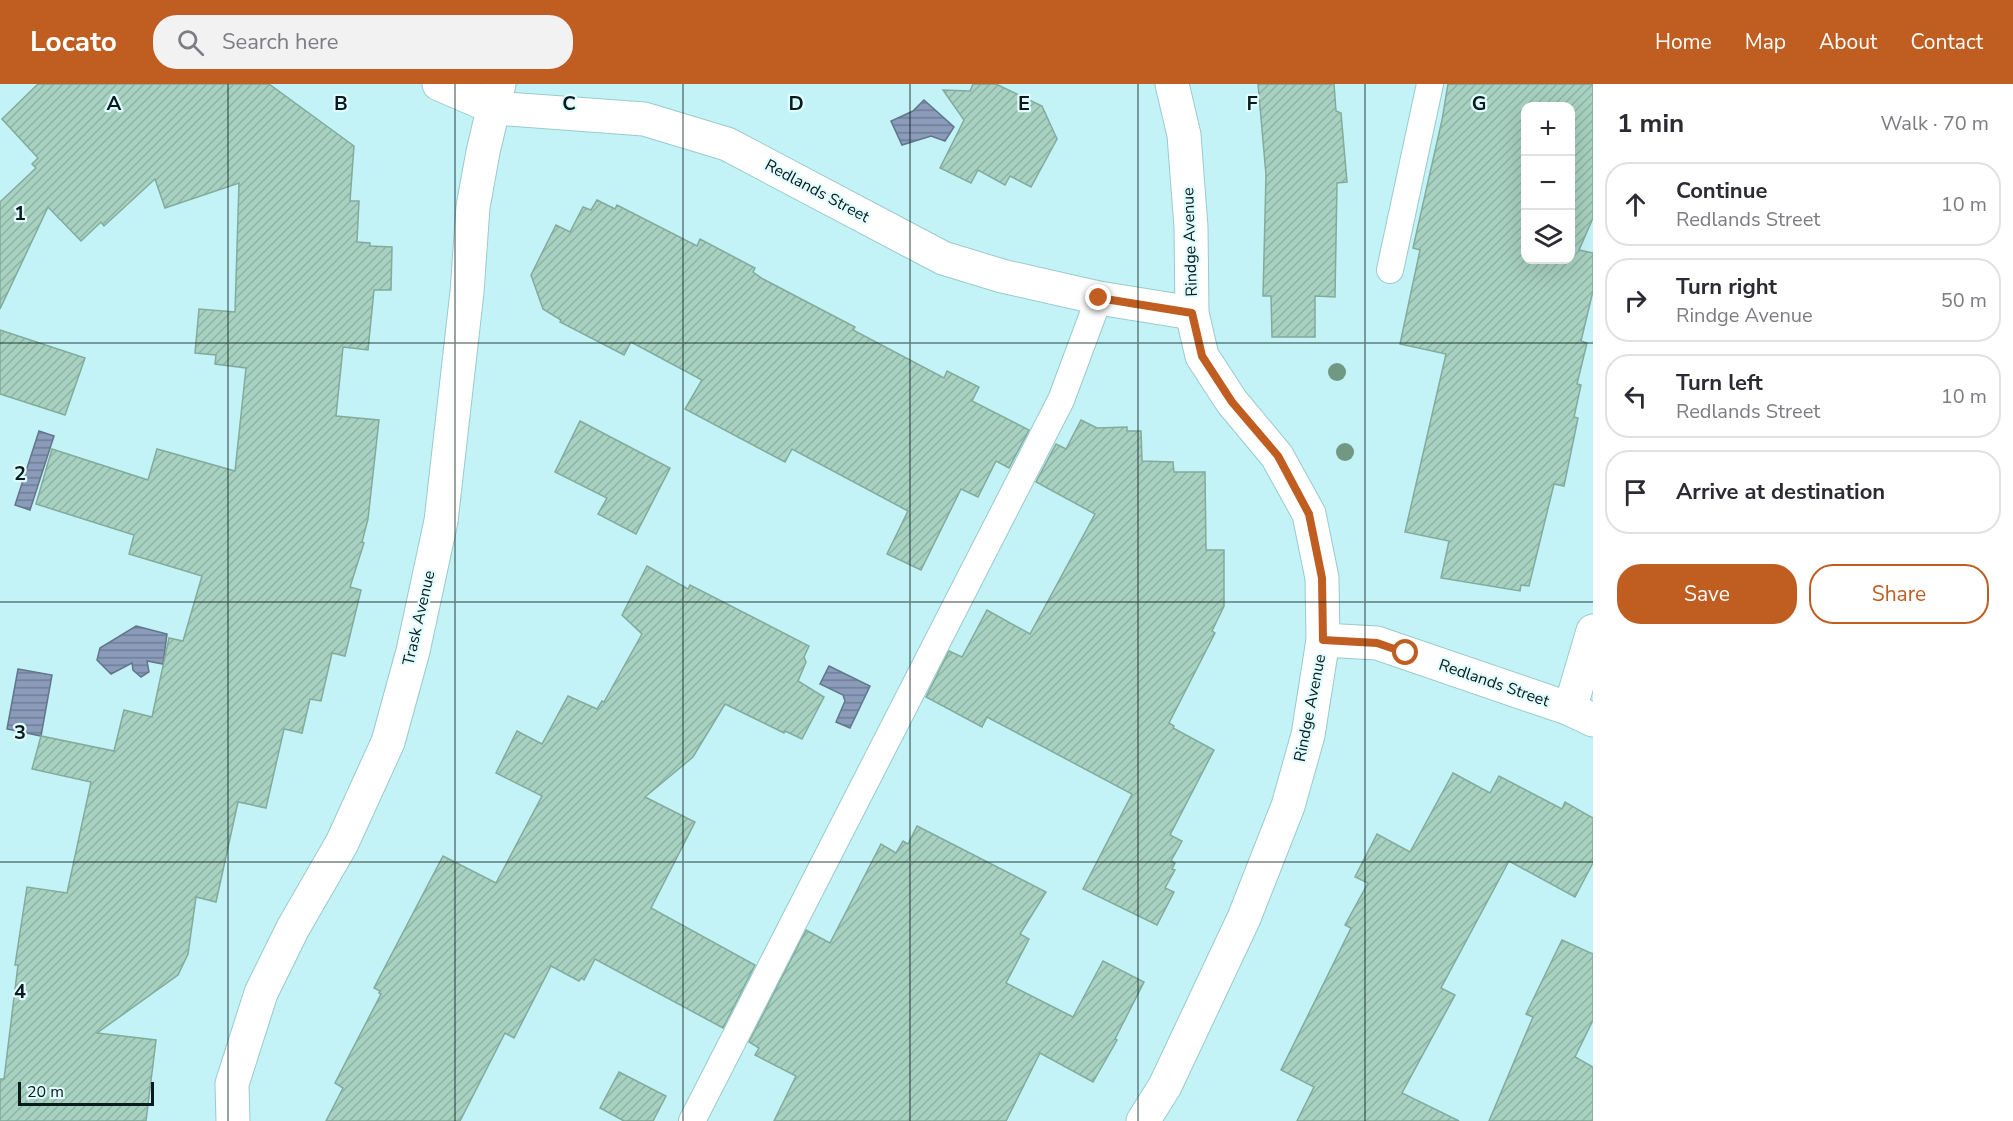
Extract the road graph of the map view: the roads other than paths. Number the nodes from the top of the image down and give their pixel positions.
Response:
1 (439, 84) edge
2 (1172, 84) edge
3 (1430, 84) edge
4 (497, 96) edge
5 (1390, 270) dead end
6 (1099, 298) junction
7 (1192, 313) junction
8 (1593, 632) edge
9 (1323, 640) junction
10 (1581, 714) edge
11 (232, 1121) edge
12 (692, 1121) edge
13 (1143, 1121) edge

1 - 4 street, Redlands Street
2 - 7 street, Rindge Avenue
3 - 5 lane
4 - 6 street, Redlands Street
4 - 11 street, Trask Avenue
6 - 7 street, Redlands Street
6 - 12 lane
7 - 9 street, Rindge Avenue
8 - 10 street
9 - 10 street, Redlands Street
9 - 13 street, Rindge Avenue

